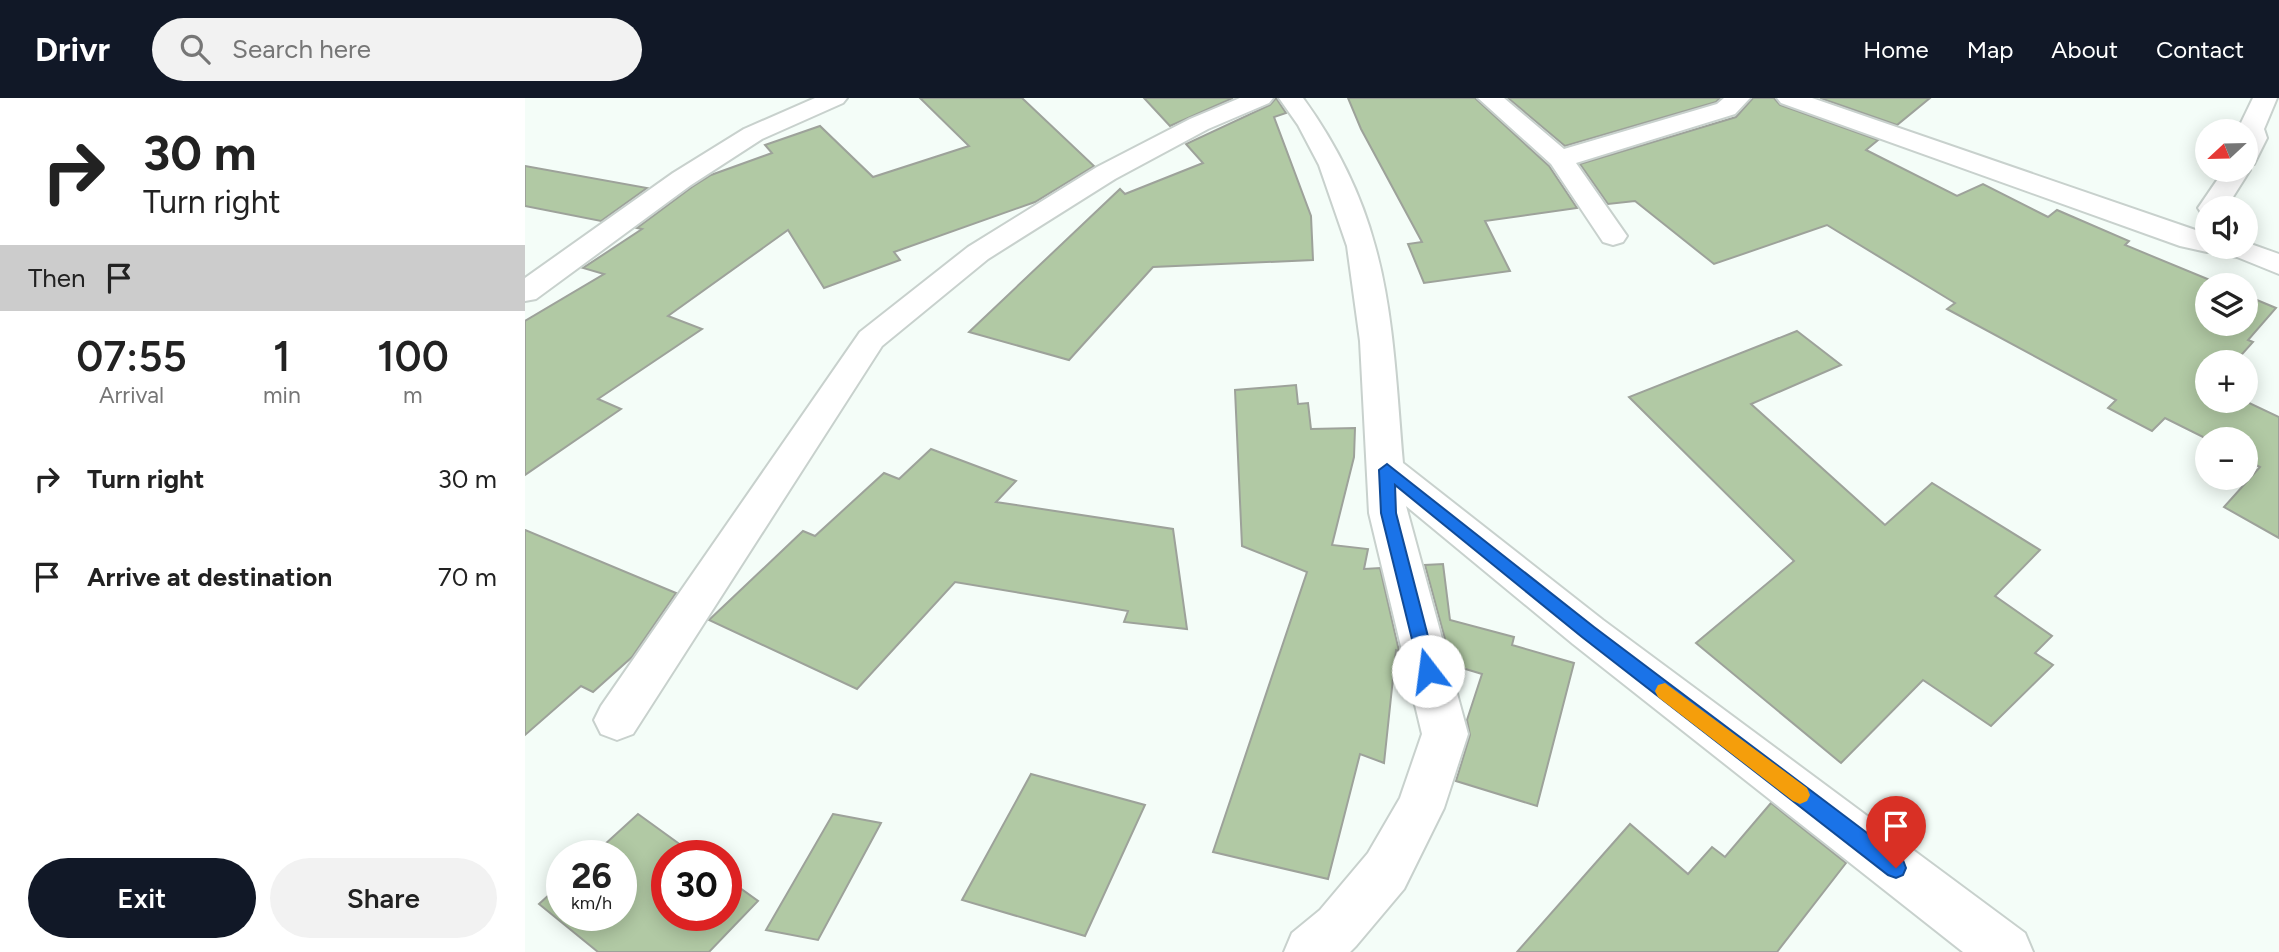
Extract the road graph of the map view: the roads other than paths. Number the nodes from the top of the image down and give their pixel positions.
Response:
1 (835, 98) edge
2 (1261, 98) edge
3 (1291, 98) edge
4 (1490, 98) edge
5 (1738, 98) edge
6 (1789, 98) edge
7 (2265, 98) edge
8 (2256, 119) edge
9 (1560, 159) junction
10 (1613, 236) dead end
11 (2195, 240) edge
12 (2258, 256) edge
13 (2279, 265) edge
14 (525, 292) edge
15 (1387, 470) junction
16 (617, 720) dead end
17 (1311, 952) edge
18 (2005, 952) edge

1 - 14 street
2 - 16 street
3 - 15 street
4 - 9 street
5 - 9 street
6 - 11 street
7 - 8 street
9 - 10 street
12 - 13 street
15 - 17 street
15 - 18 street

